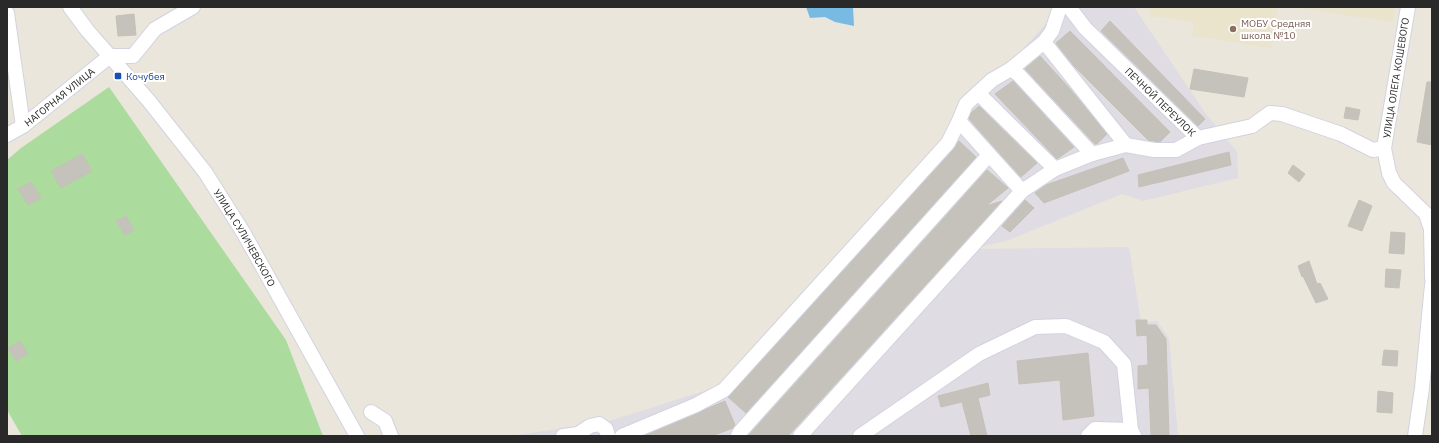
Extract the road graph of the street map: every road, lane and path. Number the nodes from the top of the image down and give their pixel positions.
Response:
1 (70, 7) edge
2 (193, 7) edge
3 (1060, 7) edge
4 (1069, 7) edge
5 (1408, 7) edge
6 (7, 13) edge
7 (1044, 42) junction
8 (110, 56) junction
9 (1011, 69) junction
10 (978, 93) junction
11 (959, 121) junction
12 (23, 126) junction
13 (7, 135) edge
14 (1198, 138) junction
15 (1126, 145) junction
16 (1384, 148) junction
17 (1092, 154) junction
18 (989, 155) junction
19 (1055, 169) junction
20 (1022, 191) junction
21 (1432, 278) edge
22 (1432, 285) edge
23 (371, 412) dead end
24 (1133, 433) edge
25 (357, 436) edge
26 (392, 436) edge
27 (563, 436) edge
28 (608, 436) edge
29 (622, 436) edge
30 (738, 436) edge
31 (800, 436) edge
32 (860, 436) edge
33 (1088, 436) edge
34 (1415, 436) edge

1 - 8 street, УЛИЦА СУЛИЧЕВСКОГО
2 - 8 street
3 - 7 street
4 - 14 street, ПЕЧНОЙ ПЕРЕУЛОК
5 - 16 street, УЛИЦА ОЛЕГА КОШЕВОГО
6 - 12 street
7 - 9 street
7 - 15 street
8 - 12 street, НАГОРНАЯ УЛИЦА
8 - 25 street, УЛИЦА СУЛИЧЕВСКОГО
9 - 10 street
9 - 17 street
10 - 11 street
10 - 19 street
11 - 18 street
11 - 29 street
12 - 13 street, НАГОРНАЯ УЛИЦА
14 - 15 street
14 - 16 street, ПЕЧНОЙ ПЕРЕУЛОК
15 - 17 street
16 - 21 street, УЛИЦА ОЛЕГА КОШЕВОГО
17 - 19 street
18 - 20 street
18 - 30 street
19 - 20 street
20 - 31 street
22 - 34 street
23 - 26 street
24 - 32 street
24 - 33 street
27 - 28 street

